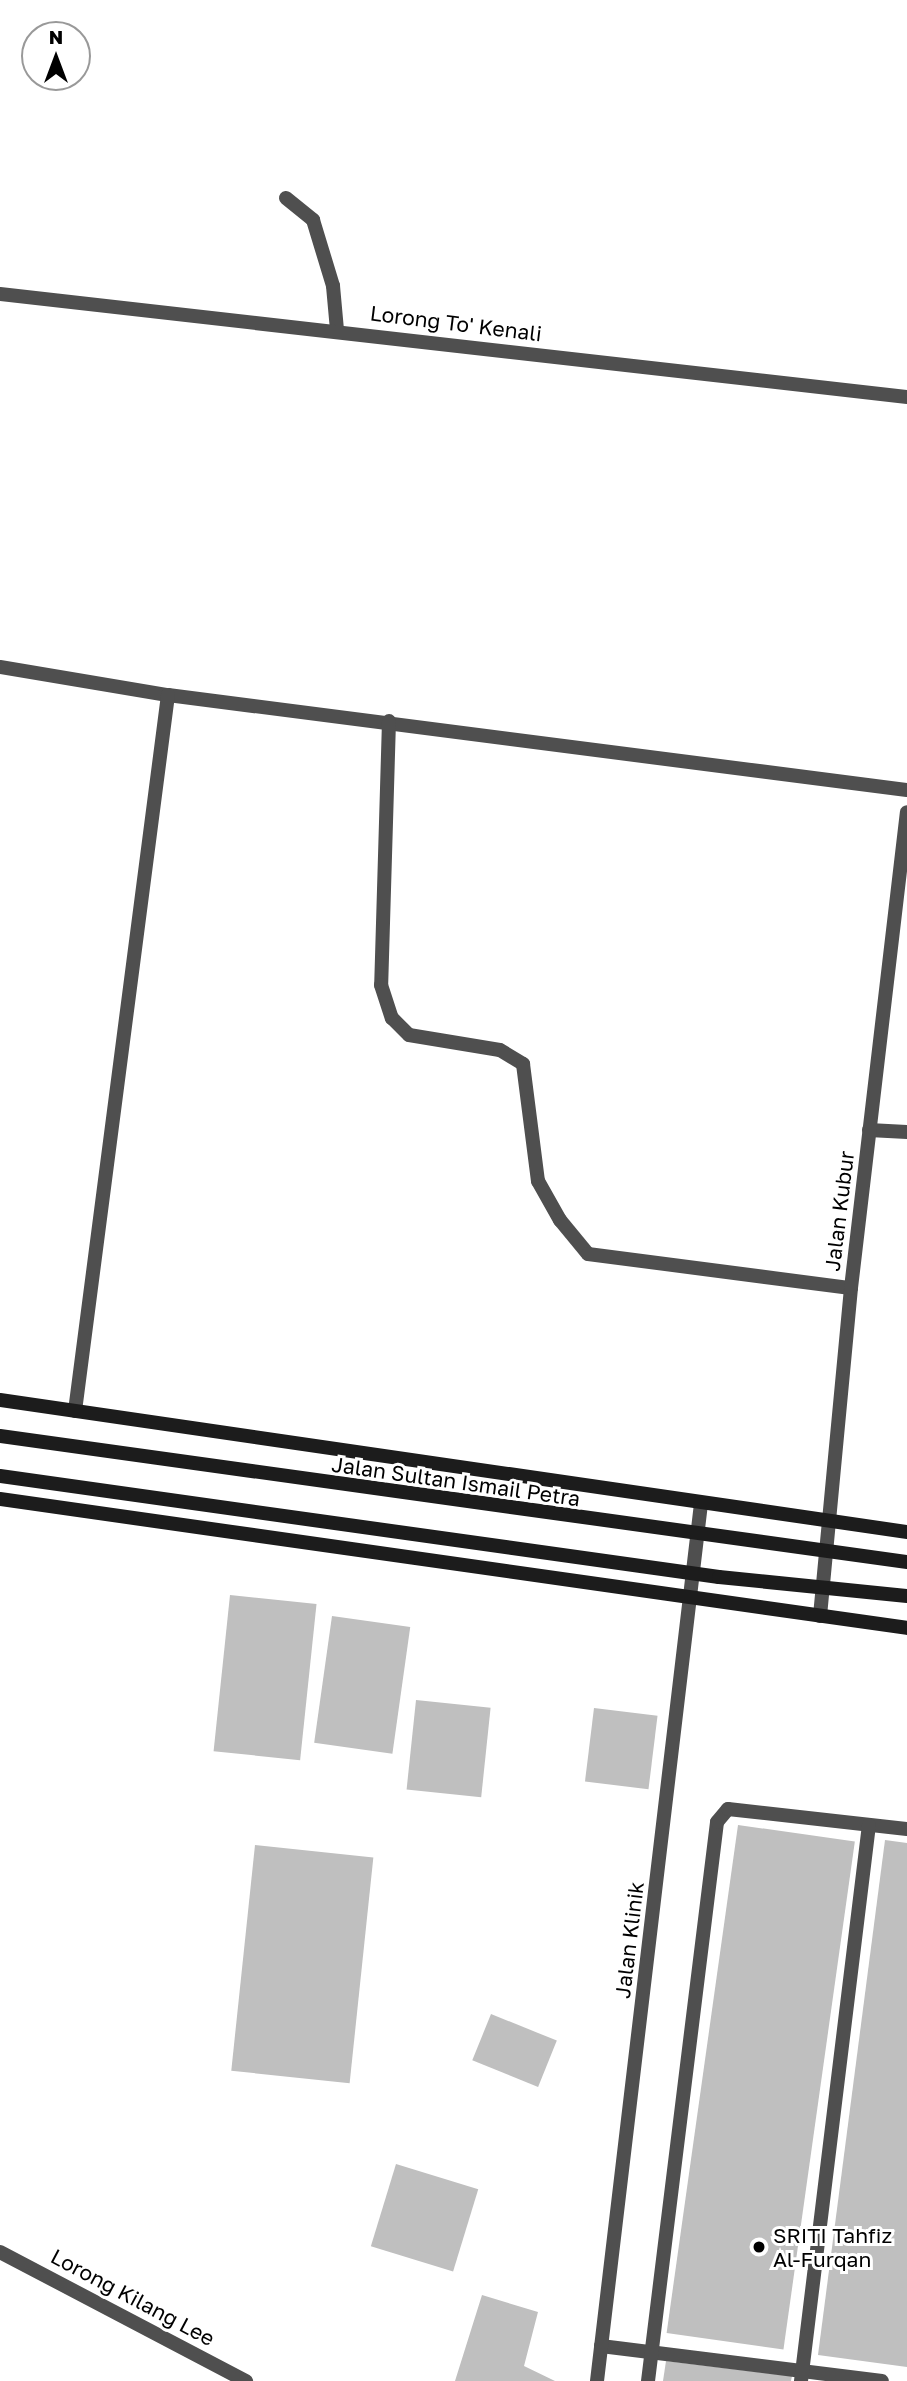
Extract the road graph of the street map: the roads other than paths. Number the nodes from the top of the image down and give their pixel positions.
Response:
1 (286, 198) dead end
2 (0, 294) edge
3 (337, 330) junction
4 (907, 397) edge
5 (0, 667) edge
6 (168, 695) junction
7 (389, 722) junction
8 (907, 790) edge
9 (907, 812) edge
10 (869, 1130) junction
11 (907, 1132) edge
12 (851, 1288) junction
13 (0, 1400) edge
14 (75, 1411) junction
15 (0, 1436) edge
16 (0, 1476) edge
17 (0, 1500) edge
18 (701, 1504) junction
19 (830, 1522) junction
20 (907, 1532) edge
21 (907, 1562) edge
22 (907, 1597) edge
23 (690, 1600) junction
24 (820, 1616) junction
25 (907, 1628) edge
26 (869, 1825) junction
27 (907, 1829) edge
28 (0, 2252) edge
29 (601, 2346) junction
30 (652, 2352) junction
31 (802, 2376) edge
32 (246, 2381) edge
33 (597, 2381) edge
34 (648, 2381) edge
35 (883, 2381) edge

1 - 3 street
2 - 3 street, Lorong To' Kenali
3 - 4 street, Lorong To' Kenali
5 - 6 street
6 - 7 street
6 - 14 street
7 - 8 street
7 - 12 street
9 - 10 street, Jalan Kubur
10 - 11 street
10 - 12 street, Jalan Kubur
12 - 19 street, Jalan Kubur
13 - 14 street
14 - 18 street
15 - 21 street, Jalan Sultan Ismail Petra, bridge
16 - 22 street, bridge
17 - 23 street
18 - 19 street
18 - 23 street, Jalan Klinik
19 - 20 street
19 - 24 street, Jalan Kubur
23 - 24 street
23 - 29 street, Jalan Klinik
24 - 25 street
26 - 27 street
26 - 30 street
26 - 31 street
28 - 32 street, Lorong Kilang Lee
29 - 30 street
29 - 33 street, Jalan Klinik
30 - 31 street
30 - 34 street
31 - 35 street

